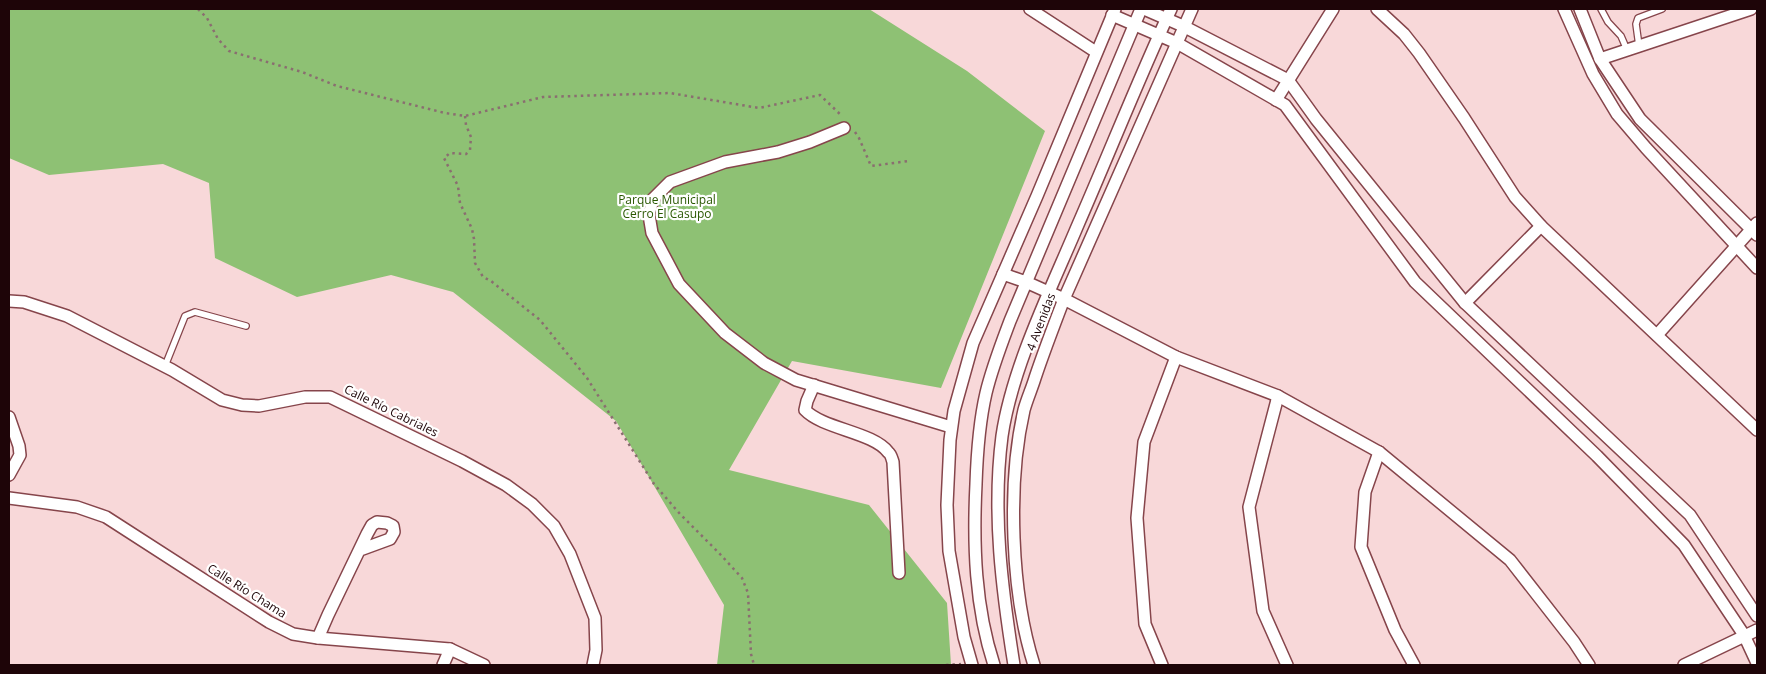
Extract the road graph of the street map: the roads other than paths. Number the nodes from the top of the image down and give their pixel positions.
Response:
1 (1030, 9) edge
2 (1143, 9) edge
3 (1192, 9) edge
4 (1333, 9) edge
5 (1377, 9) edge
6 (1564, 9) edge
7 (1580, 9) edge
8 (1601, 9) edge
9 (1662, 9) edge
10 (1751, 9) edge
11 (1114, 12) edge
12 (1169, 14) edge
13 (1136, 24) junction
14 (1183, 26) junction
15 (1160, 35) junction
16 (1177, 43) junction
17 (1639, 46) junction
18 (1627, 50) junction
19 (1096, 52) junction
20 (1600, 59) junction
21 (1288, 80) junction
22 (1276, 100) junction
23 (847, 126) road end
24 (1541, 226) junction
25 (1755, 229) edge
26 (1736, 246) junction
27 (1757, 268) edge
28 (1003, 274) junction
29 (1026, 282) junction
30 (1049, 293) junction
31 (1064, 299) junction
32 (9, 301) edge
33 (1465, 303) junction
34 (246, 326) dead end
35 (1657, 335) junction
36 (1176, 357) junction
37 (165, 366) junction
38 (814, 385) junction
39 (1278, 396) junction
40 (9, 417) edge
41 (951, 427) junction
42 (1757, 430) edge
43 (1379, 452) junction
44 (9, 475) edge
45 (9, 498) edge
46 (360, 550) dead end
47 (899, 573) dead end
48 (1757, 616) edge
49 (1757, 630) edge
50 (1744, 635) junction
51 (318, 638) junction
52 (450, 649) junction
53 (1757, 664) edge
54 (443, 665) edge
55 (484, 665) edge
56 (593, 665) edge
57 (972, 665) edge
58 (994, 665) edge
59 (1014, 665) edge
60 (1034, 665) edge
61 (1162, 665) edge
62 (1287, 665) edge
63 (1414, 665) edge
64 (1589, 665) edge
65 (1684, 665) edge

1 - 19 street
2 - 12 street
2 - 13 street
3 - 14 street, 4 Avenidas
4 - 21 street
5 - 24 street
6 - 26 street
7 - 20 street
8 - 18 lane
9 - 17 lane
10 - 17 street
11 - 13 street
11 - 19 street
12 - 14 street
12 - 15 street, 4 Avenidas
13 - 15 street
13 - 29 street
14 - 16 street, 4 Avenidas
14 - 21 street
15 - 16 street
15 - 30 street, 4 Avenidas
16 - 22 street
16 - 31 street, 4 Avenidas
17 - 18 street
18 - 20 street
19 - 28 street
20 - 25 street
21 - 22 street
21 - 33 street
22 - 50 street
23 - 38 street
24 - 33 street
24 - 35 street
25 - 26 street
26 - 27 street
26 - 35 street
28 - 29 street
28 - 41 street
29 - 30 street
29 - 58 street
30 - 31 street
30 - 59 street, 4 Avenidas
31 - 36 street
31 - 60 street, 4 Avenidas
32 - 37 street, Calle Río Cabriales
33 - 48 street
34 - 37 lane
35 - 42 street
36 - 39 street
36 - 61 street
37 - 56 street, Calle Río Cabriales
38 - 41 street
38 - 47 street
39 - 43 street
39 - 62 street
40 - 44 street
41 - 57 street
43 - 63 street
43 - 64 street
45 - 51 street, Calle Río Chama
46 - 51 street
49 - 50 street
50 - 53 street
50 - 65 street
51 - 52 street, Calle Río Chama
52 - 54 street
52 - 55 street, Calle Río Chama

